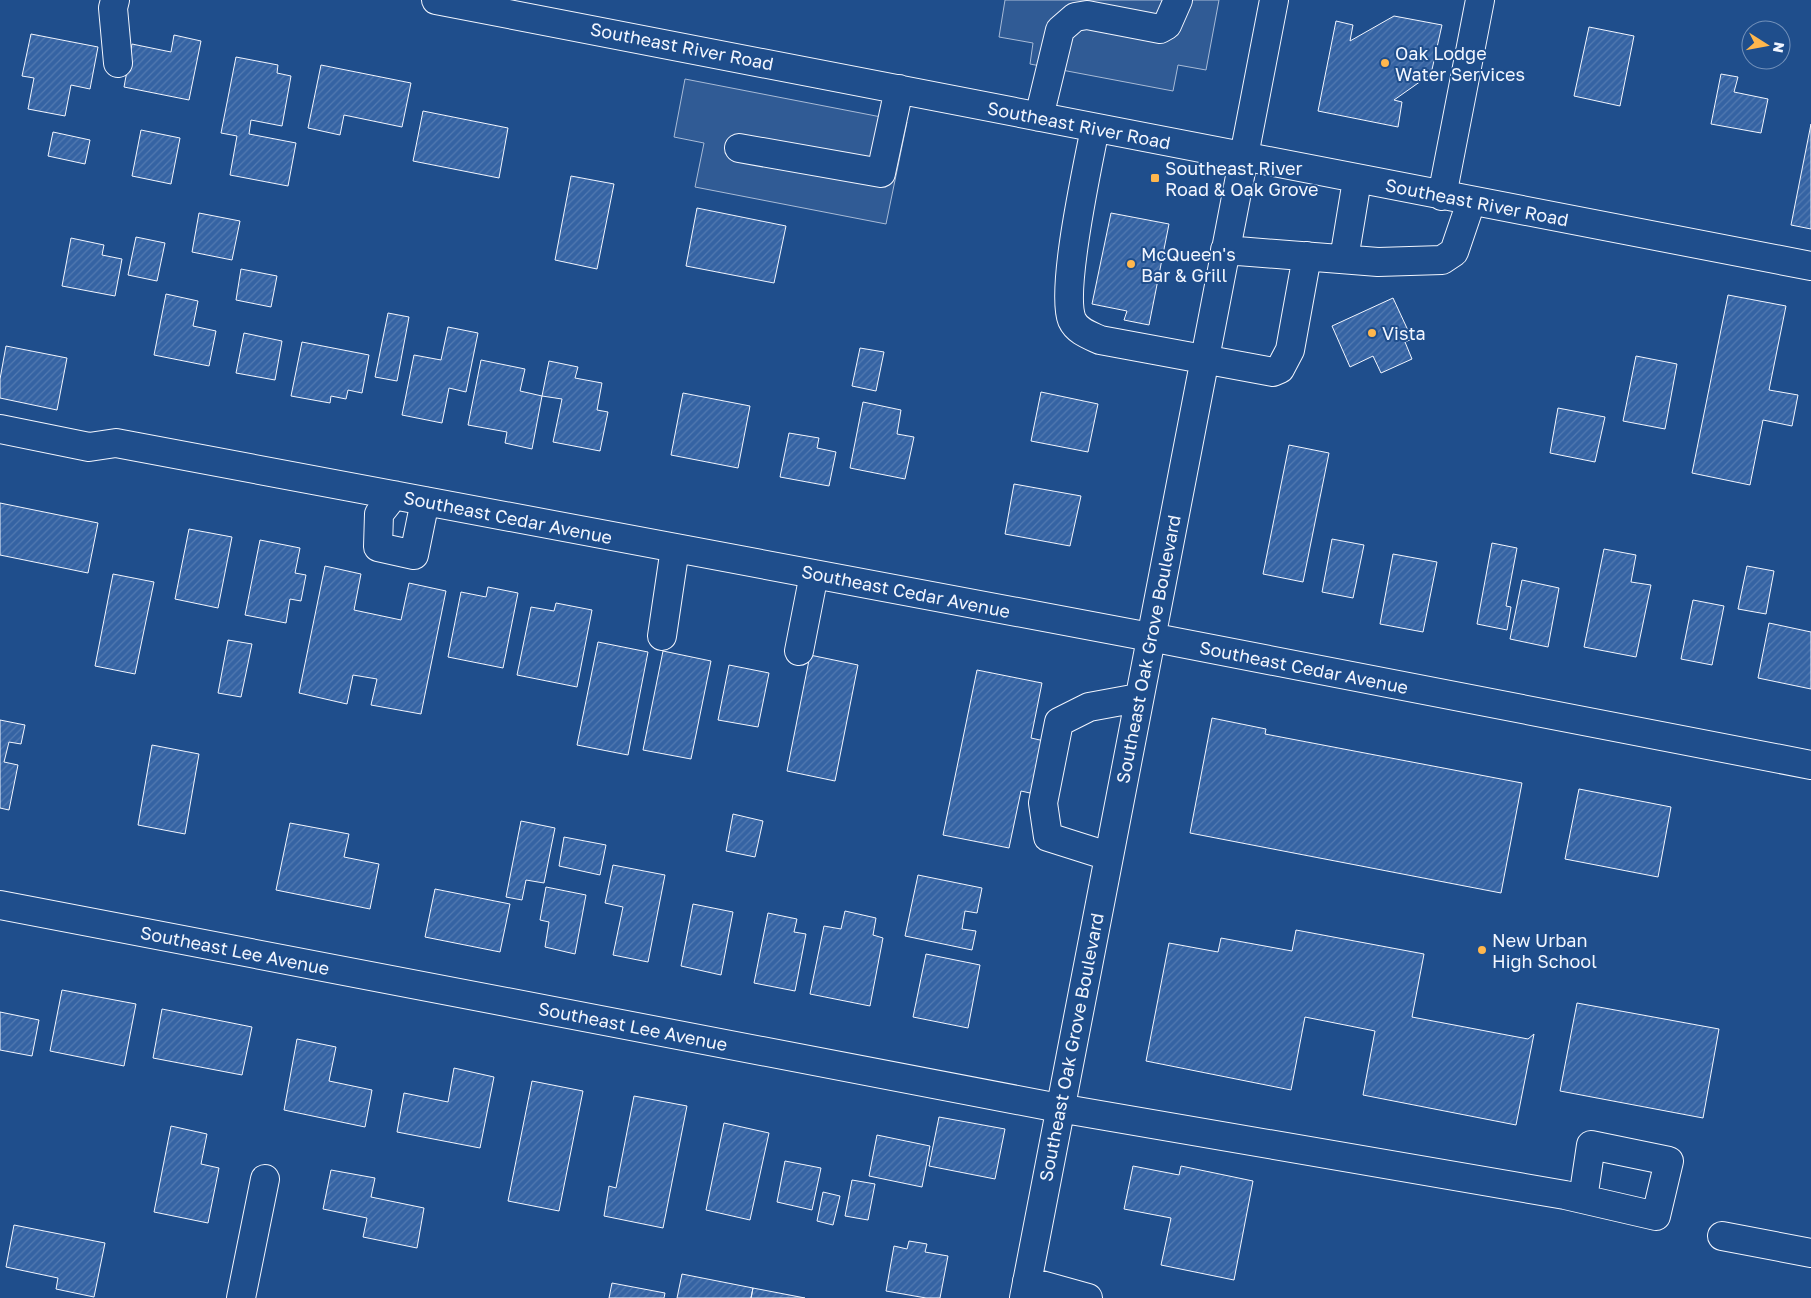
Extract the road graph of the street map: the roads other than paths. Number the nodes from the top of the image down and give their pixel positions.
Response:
1 (116, 0) edge
2 (436, 0) edge
3 (1178, 0) edge
4 (1274, 0) edge
5 (1480, 0) edge
6 (488, 5) edge
7 (118, 63) dead end
8 (899, 89) junction
9 (1038, 117) junction
10 (1095, 128) junction
11 (739, 148) dead end
12 (1243, 157) junction
13 (1357, 180) junction
14 (1442, 196) junction
15 (1471, 202) junction
16 (1225, 250) junction
17 (1307, 256) junction
18 (1344, 259) junction
19 (1811, 266) edge
20 (1204, 358) junction
21 (0, 429) edge
22 (394, 495) junction
23 (425, 501) junction
24 (675, 548) junction
25 (814, 574) junction
26 (662, 636) dead end
27 (1150, 637) junction
28 (799, 651) dead end
29 (1138, 698) junction
30 (1811, 765) edge
31 (1108, 856) junction
32 (0, 905) edge
33 (1059, 1108) junction
34 (266, 1179) dead end
35 (1583, 1199) dead end
36 (1722, 1236) dead end
37 (1811, 1253) edge
38 (1026, 1290) edge
39 (241, 1298) edge
40 (1088, 1298) edge

1 - 7 street
2 - 6 street, Southeast River Road
3 - 9 street
4 - 12 street, Southeast Oak Grove Boulevard
5 - 14 street
6 - 8 street, Southeast River Road
8 - 9 street, Southeast River Road
8 - 11 street
9 - 10 street, Southeast River Road
10 - 12 street, Southeast River Road
10 - 20 street
12 - 13 street, Southeast River Road
12 - 16 street, Southeast Oak Grove Boulevard
13 - 14 street, Southeast River Road
13 - 18 street
14 - 15 street, Southeast River Road
15 - 18 street
15 - 19 street, Southeast River Road
16 - 17 street
16 - 20 street, Southeast Oak Grove Boulevard
17 - 18 street
17 - 20 street
20 - 27 street, Southeast Oak Grove Boulevard
21 - 22 street, Southeast Cedar Avenue
22 - 23 street, Southeast Cedar Avenue
22 - 23 street
23 - 24 street, Southeast Cedar Avenue
24 - 25 street, Southeast Cedar Avenue
24 - 26 street
25 - 27 street, Southeast Cedar Avenue
25 - 28 street
27 - 29 street, Southeast Oak Grove Boulevard
27 - 30 street, Southeast Cedar Avenue
29 - 31 street, Southeast Oak Grove Boulevard
29 - 31 street
31 - 33 street, Southeast Oak Grove Boulevard
32 - 33 street, Southeast Lee Avenue
33 - 35 street, Southeast Lee Avenue
33 - 38 street, Southeast Oak Grove Boulevard
34 - 39 street
36 - 37 street
38 - 40 street

